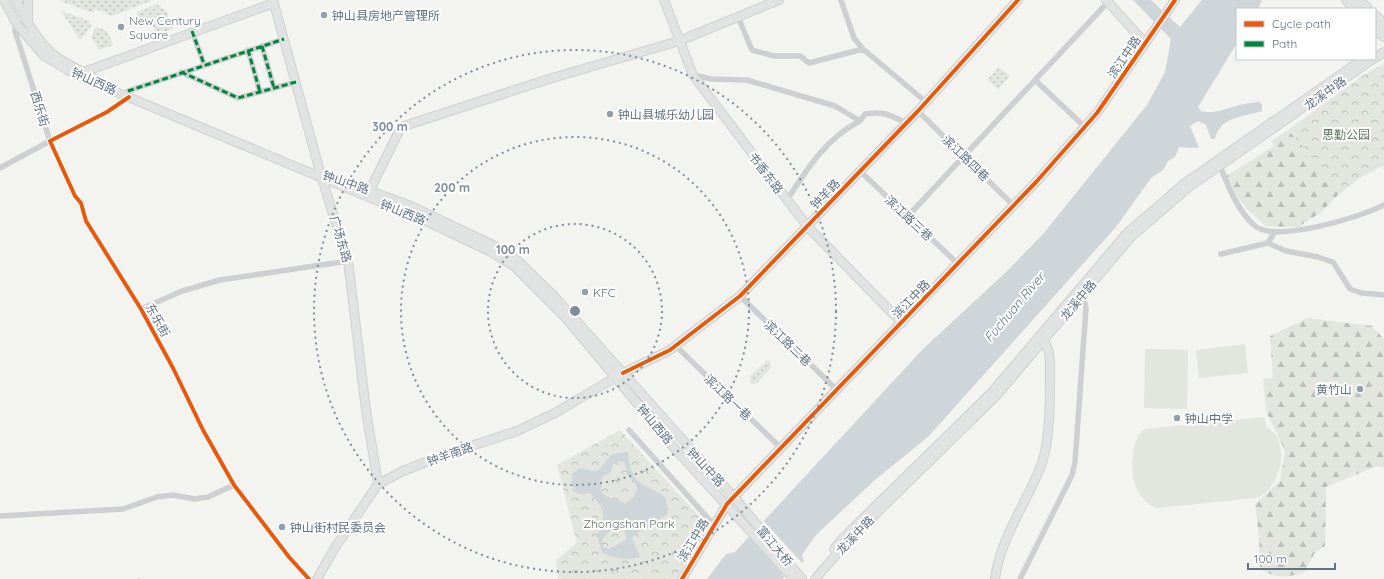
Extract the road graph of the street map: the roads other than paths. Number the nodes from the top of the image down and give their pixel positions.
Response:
1 (4, 0) edge
2 (16, 0) edge
3 (28, 0) edge
4 (664, 0) edge
5 (779, 0) edge
6 (841, 0) edge
7 (1018, 0) edge
8 (1175, 0) edge
9 (1347, 0) edge
10 (1358, 0) edge
11 (273, 1) edge
12 (1107, 1) edge
13 (0, 4) edge
14 (1355, 8) edge
15 (1367, 8) edge
16 (9, 9) junction
17 (738, 17) junction
18 (1376, 17) edge
19 (16, 23) junction
20 (28, 25) junction
21 (1384, 25) edge
22 (1376, 29) edge
23 (192, 31) junction
24 (1384, 36) edge
25 (284, 39) junction
26 (679, 41) junction
27 (1145, 43) junction
28 (262, 46) junction
29 (863, 49) junction
30 (248, 50) junction
31 (1363, 60) edge
32 (1371, 60) edge
33 (204, 64) junction
34 (181, 72) junction
35 (82, 75) junction
36 (693, 75) junction
37 (1035, 80) junction
38 (296, 82) junction
39 (274, 88) junction
40 (260, 92) junction
41 (128, 94) junction
42 (926, 102) junction
43 (918, 111) junction
44 (860, 121) junction
45 (906, 123) junction
46 (1085, 127) junction
47 (50, 141) junction
48 (964, 156) junction
49 (1219, 163) junction
50 (0, 168) edge
51 (860, 171) junction
52 (322, 176) junction
53 (370, 190) junction
54 (786, 200) junction
55 (1384, 205) edge
56 (1014, 206) junction
57 (908, 216) junction
58 (807, 226) junction
59 (1274, 233) junction
60 (1268, 243) junction
61 (1221, 254) dead end
62 (348, 261) junction
63 (958, 264) junction
64 (1083, 294) junction
65 (1384, 295) edge
66 (740, 296) junction
67 (141, 309) junction
68 (902, 323) junction
69 (1043, 337) junction
70 (676, 346) junction
71 (620, 375) junction
72 (837, 390) junction
73 (629, 430) dead end
74 (781, 448) junction
75 (378, 484) junction
76 (234, 485) junction
77 (734, 497) junction
78 (727, 504) junction
79 (748, 514) joint
80 (0, 516) edge
81 (739, 517) joint
82 (714, 524) junction
83 (309, 579) edge
84 (317, 579) edge
85 (682, 579) edge
86 (794, 579) edge
87 (802, 579) edge
88 (809, 579) edge
89 (815, 579) edge
90 (995, 579) edge
91 (1020, 579) edge

1 - 16 main road, 钟山西路
2 - 20 main road, 钟山中路
3 - 20 main road
4 - 26 main road, 书香东路
5 - 17 main road
6 - 29 street
7 - 42 main road, 钟羊路
8 - 27 main road, 滨江中路
9 - 14 highway
10 - 15 highway
11 - 23 main road
11 - 25 main road, 广场东路
12 - 27 main road
12 - 37 street
13 - 16 main road
16 - 19 main road, 钟山西路
17 - 26 main road
17 - 29 street
18 - 21 highway
19 - 35 main road, 钟山西路
19 - 47 street, 西乐街
20 - 35 main road, 钟山中路
22 - 24 highway
23 - 33 street
23 - 35 main road
25 - 28 street
25 - 38 main road, 广场东路
26 - 36 main road, 书香东路
26 - 53 main road
27 - 46 main road, 滨江中路
28 - 30 street
28 - 39 street
29 - 42 street
30 - 33 street
30 - 40 street
31 - 49 main road, 龙溪中路
32 - 49 main road, 龙溪中路
33 - 34 street
34 - 40 street
34 - 41 street
35 - 41 main road, 钟山中路
36 - 44 street
36 - 54 main road, 书香东路
37 - 46 street
37 - 48 street
38 - 39 street
38 - 52 main road, 广场东路
39 - 40 street
41 - 47 street
41 - 52 main road, 钟山中路
42 - 43 main road, 钟羊路
43 - 45 main road, 钟羊路
43 - 48 street, 滨江路四巷
44 - 45 street
44 - 54 street
45 - 51 main road, 钟羊路
46 - 56 main road, 滨江中路
47 - 50 street, 西乐街
47 - 67 street, 东乐街
48 - 56 street, 滨江路四巷
48 - 57 street
49 - 59 street
49 - 64 main road, 龙溪中路
49 - 69 main road, 龙溪中路
51 - 57 street, 滨江路三巷
51 - 58 main road, 钟羊路
52 - 53 main road, 钟山中路
52 - 62 main road, 广场东路
52 - 71 main road, 钟山西路
53 - 71 main road, 钟山中路
54 - 58 main road, 书香东路
55 - 59 street
56 - 63 main road, 滨江中路
57 - 63 street, 滨江路三巷
58 - 66 main road, 钟羊路
58 - 68 main road, 书香东路
59 - 60 street
60 - 61 street
60 - 65 street
62 - 67 street
62 - 75 main road, 广场东路
63 - 68 main road, 滨江中路
64 - 69 main road, 龙溪中路
64 - 91 street
66 - 70 main road, 钟羊路
66 - 72 street, 滨江路二巷
67 - 76 street, 东乐街
68 - 72 main road, 滨江中路
69 - 88 main road, 龙溪中路
69 - 89 main road, 龙溪中路
69 - 90 main road
70 - 71 main road, 钟羊路
70 - 74 street, 滨江路一巷
71 - 75 main road, 钟羊南路
71 - 77 main road, 钟山中路
71 - 78 main road, 钟山西路
72 - 74 main road, 滨江中路
73 - 82 street
74 - 77 main road, 滨江中路
75 - 84 main road, 钟羊南路
76 - 80 street
76 - 83 street, 东乐街
77 - 78 main road, 滨江中路
77 - 79 main road, 钟山中路
78 - 81 main road, 钟山西路
78 - 82 main road, 滨江中路
79 - 87 main road, 富江大桥
81 - 86 main road, 富江大桥
82 - 85 main road, 滨江中路

